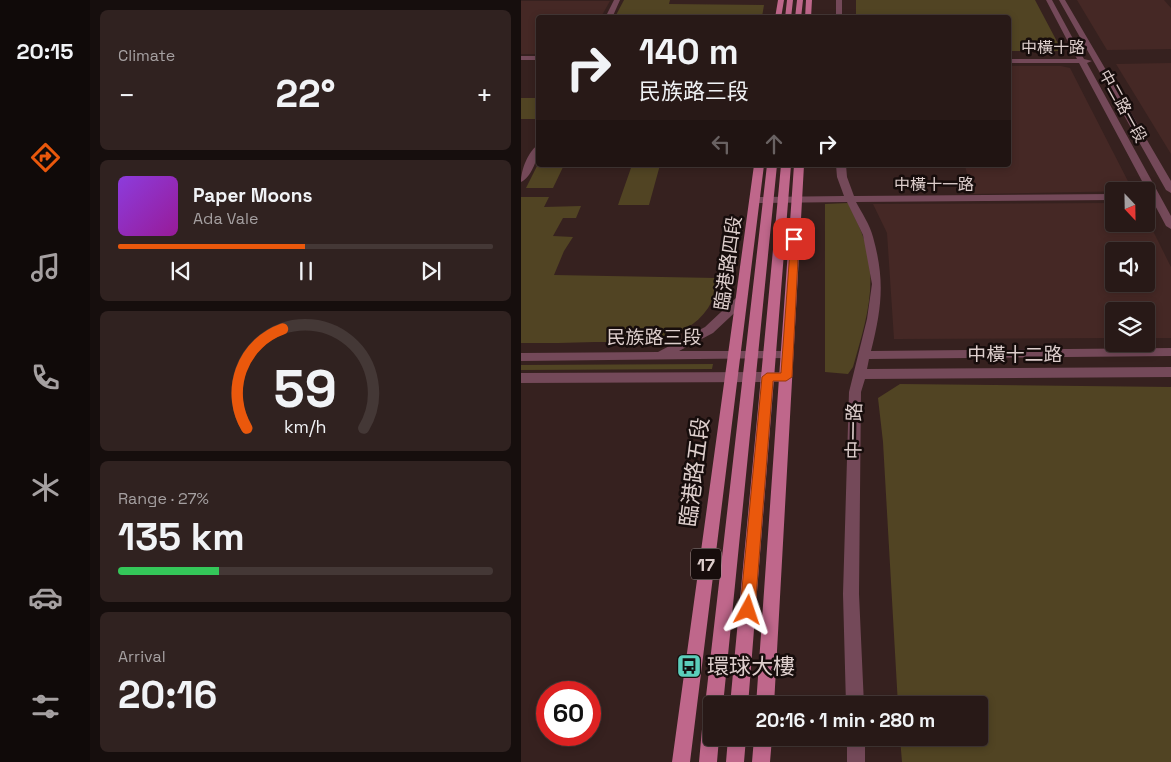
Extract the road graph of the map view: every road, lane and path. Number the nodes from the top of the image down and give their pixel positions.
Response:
1 (617, 0) edge
2 (781, 0) edge
3 (790, 0) edge
4 (800, 0) edge
5 (809, 0) edge
6 (839, 0) edge
7 (1049, 0) edge
8 (1062, 0) edge
9 (610, 15) edge
10 (778, 15) edge
11 (788, 15) edge
12 (798, 15) edge
13 (808, 15) edge
14 (839, 15) edge
15 (1011, 55) edge
16 (521, 58) edge
17 (536, 58) edge
18 (1080, 58) junction
19 (1095, 58) junction
20 (1011, 61) edge
21 (521, 64) edge
22 (536, 64) edge
23 (535, 158) edge
24 (759, 167) edge
25 (772, 167) edge
26 (786, 167) edge
27 (799, 167) edge
28 (841, 167) edge
29 (521, 179) edge
30 (1143, 182) edge
31 (1171, 190) edge
32 (1105, 197) edge
33 (1155, 197) edge
34 (1171, 197) edge
35 (754, 200) junction
36 (769, 200) junction
37 (783, 200) junction
38 (797, 200) junction
39 (850, 200) junction
40 (1155, 203) edge
41 (1171, 226) edge
42 (741, 300) junction
43 (1171, 352) edge
44 (863, 355) junction
45 (521, 356) edge
46 (659, 356) junction
47 (732, 366) junction
48 (750, 366) junction
49 (768, 366) junction
50 (787, 366) junction
51 (1171, 372) edge
52 (859, 375) junction
53 (521, 378) edge
54 (715, 696) edge
55 (740, 696) edge
56 (766, 696) edge
57 (855, 696) edge
58 (709, 746) edge
59 (736, 746) edge
60 (762, 746) edge
61 (855, 746) edge
62 (681, 762) edge
63 (707, 762) edge
64 (735, 762) edge
65 (761, 762) edge
66 (856, 762) edge

1 - 9 street
2 - 10 main road
3 - 11 main road
4 - 12 main road
5 - 13 main road
6 - 14 street
7 - 18 street, 中二路一段
8 - 19 street, 中二路一段
15 - 18 street, 中橫十路
16 - 17 street
18 - 19 street, 中橫十路
18 - 20 street, 中橫十路
18 - 30 street, 中二路一段
19 - 31 street, 中二路一段
21 - 22 street
23 - 29 street
24 - 35 main road, 臨港路四段 / 17
25 - 36 main road, 臨港路四段 / 17
26 - 37 main road
27 - 38 main road
28 - 39 street, 中一路
32 - 39 street, 中橫十一路
33 - 34 street
35 - 36 street, 中橫十一路
35 - 42 main road, 臨港路四段 / 17
36 - 37 street, 中橫十一路
36 - 48 main road, 臨港路四段 / 17
37 - 38 street, 中橫十一路
37 - 49 main road
38 - 39 street, 中橫十一路
38 - 50 main road
39 - 44 street, 中一路
40 - 41 street, 中二路一段
42 - 46 street
42 - 47 main road, 臨港路四段 / 17
43 - 44 street, 中橫十二路
44 - 52 street, 中一路
45 - 46 street, 民族路三段
46 - 47 street, 民族路三段
47 - 48 street, 民族路三段
47 - 48 street, 民族路三段
47 - 53 street, 民族路三段
47 - 62 main road, 臨港路五段 / 17
48 - 49 street, 民族路三段
48 - 49 street, 民族路三段
48 - 54 main road, 17
49 - 50 street, 民族路三段
49 - 50 street, 民族路三段
49 - 55 main road
50 - 56 main road
51 - 52 street, 中橫十二路
52 - 57 street, 中一路
58 - 63 main road
59 - 64 main road
60 - 65 main road
61 - 66 street

